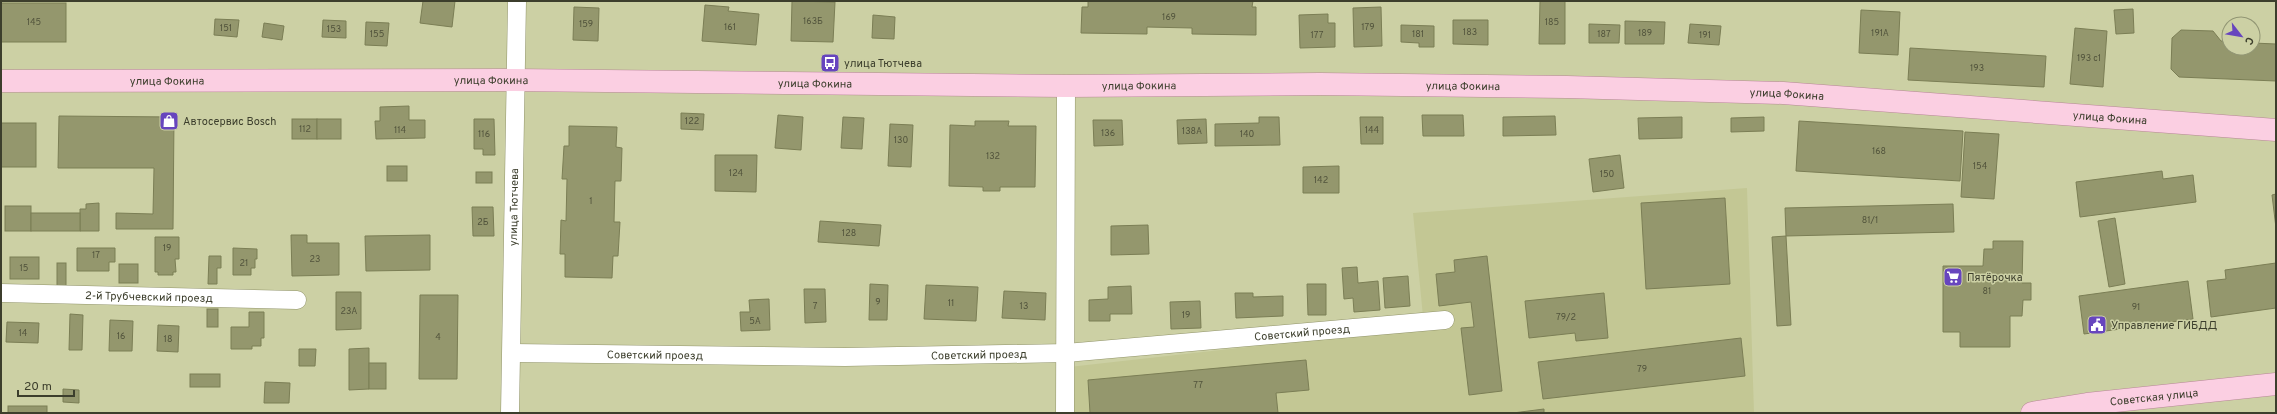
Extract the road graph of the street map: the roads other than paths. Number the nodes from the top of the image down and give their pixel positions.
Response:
1 (517, 1) edge
2 (514, 80) junction
3 (1, 81) edge
4 (1066, 86) junction
5 (2276, 130) edge
6 (1, 293) edge
7 (297, 300) dead end
8 (1445, 320) dead end
9 (1066, 352) junction
10 (512, 353) junction
11 (2276, 384) edge
12 (2088, 409) edge
13 (510, 413) edge
14 (1065, 413) edge
15 (2032, 413) edge

1 - 2 street, улица Тютчева
2 - 3 main road, улица Фокина
2 - 4 main road, улица Фокина
2 - 10 street, улица Тютчева
4 - 5 main road, улица Фокина
4 - 9 street
6 - 7 street, 2-й Трубчевский проезд
8 - 9 street, Советский проезд
9 - 10 street, Советский проезд
9 - 14 street
10 - 13 street, улица Тютчева
11 - 12 main road, Советская улица
12 - 15 main road, Советская улица

